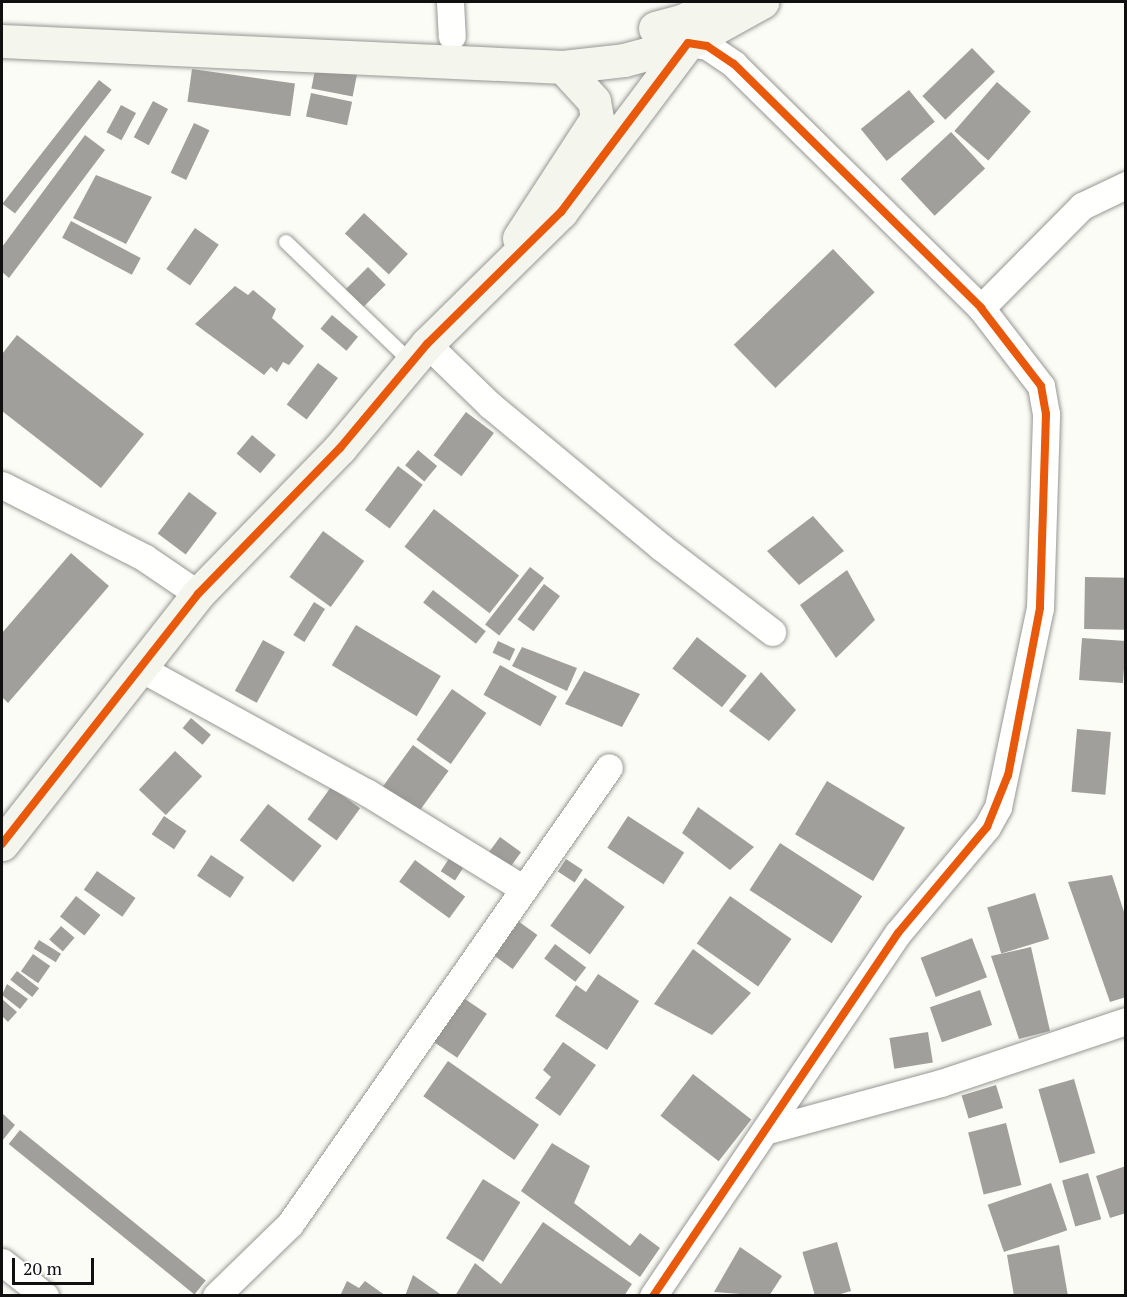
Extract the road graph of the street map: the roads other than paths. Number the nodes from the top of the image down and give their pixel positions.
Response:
1 (450, 2) edge
2 (717, 2) edge
3 (762, 2) edge
4 (2, 18) edge
5 (453, 36) junction
6 (2, 41) edge
7 (688, 43) junction
8 (563, 67) junction
9 (1125, 185) edge
10 (286, 242) dead end
11 (507, 261) junction
12 (981, 308) junction
13 (420, 354) junction
14 (2, 485) edge
15 (198, 594) junction
16 (772, 632) dead end
17 (142, 669) junction
18 (609, 767) dead end
19 (2, 844) edge
20 (521, 887) junction
21 (1125, 1021) edge
22 (768, 1130) junction
23 (2, 1262) edge
24 (45, 1296) edge
25 (216, 1296) edge
26 (653, 1296) edge

1 - 5 street
2 - 5 main road
3 - 7 main road
4 - 5 main road
6 - 8 main road
7 - 8 main road
7 - 11 main road
7 - 12 street
8 - 11 main road
9 - 12 street
10 - 13 lane
11 - 13 main road
12 - 22 street
13 - 15 main road
13 - 16 street
14 - 15 street
15 - 17 main road
17 - 19 main road
17 - 20 street
18 - 20 street
20 - 25 street
21 - 22 street
22 - 26 street
23 - 24 street

